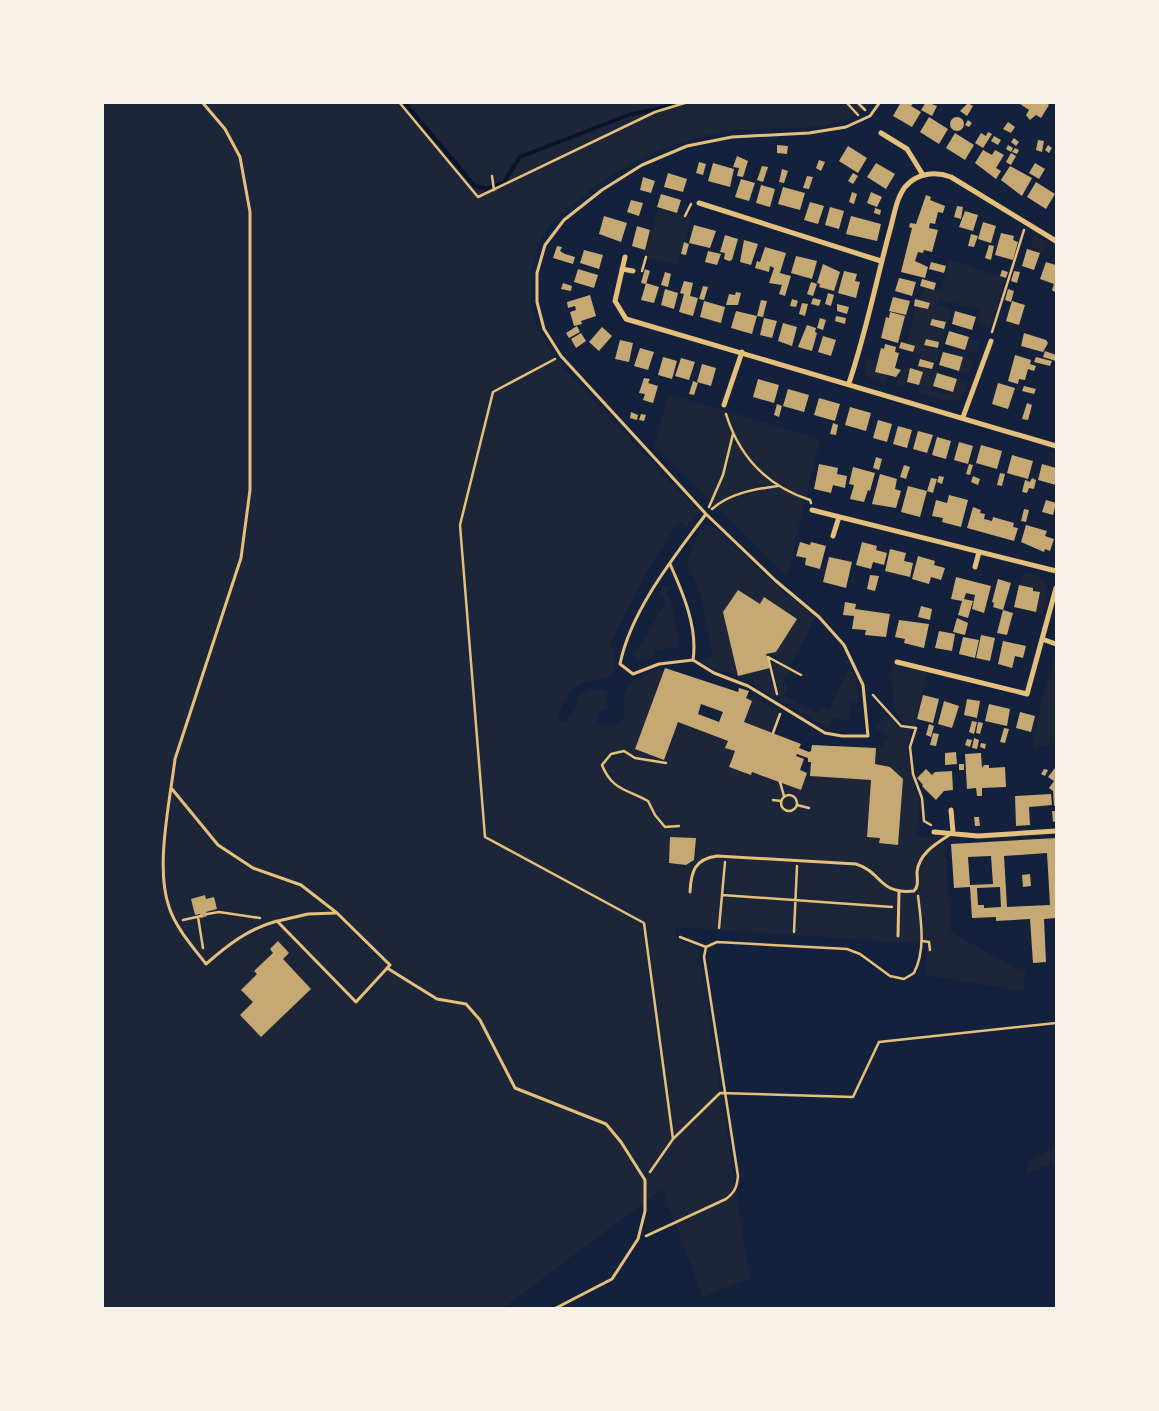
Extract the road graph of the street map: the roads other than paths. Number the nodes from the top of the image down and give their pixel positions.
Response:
1 (202, 102) edge
2 (880, 102) edge
3 (881, 133) dead end
4 (923, 175) junction
5 (699, 203) dead end
6 (1056, 241) edge
7 (625, 258) dead end
8 (882, 261) junction
9 (622, 269) junction
10 (633, 271) dead end
11 (991, 341) road end
12 (742, 352) junction
13 (850, 383) junction
14 (724, 405) road end
15 (963, 417) junction
16 (1056, 446) edge
17 (812, 510) road end
18 (706, 514) junction
19 (838, 517) junction
20 (833, 536) dead end
21 (979, 552) junction
22 (670, 564) junction
23 (974, 567) dead end
24 (1056, 571) edge
25 (1056, 588) edge
26 (1042, 640) junction
27 (1056, 644) edge
28 (693, 660) junction
29 (897, 662) dead end
30 (172, 788) junction
31 (951, 810) dead end
32 (1056, 831) edge
33 (934, 832) road end
34 (954, 832) junction
35 (690, 892) dead end
36 (899, 892) junction
37 (337, 913) junction
38 (277, 921) junction
39 (898, 936) dead end
40 (387, 968) junction
41 (556, 1308) edge

1 - 30 lane
2 - 18 lane
3 - 4 street
4 - 6 street
4 - 8 street
5 - 8 street
7 - 9 street
8 - 13 street
9 - 10 street
9 - 12 street
11 - 15 street
12 - 13 street
12 - 14 street
13 - 15 street
15 - 16 street
17 - 19 street
18 - 22 lane
18 - 28 lane
19 - 20 street
19 - 21 street
21 - 23 street
21 - 24 street
22 - 28 lane
22 - 28 lane
25 - 26 street
26 - 27 street
26 - 29 street
30 - 37 lane
30 - 38 lane
31 - 34 street
32 - 34 street
33 - 34 street
34 - 36 lane
35 - 36 lane
36 - 39 lane
37 - 38 lane
37 - 40 lane
38 - 40 lane
40 - 41 lane

